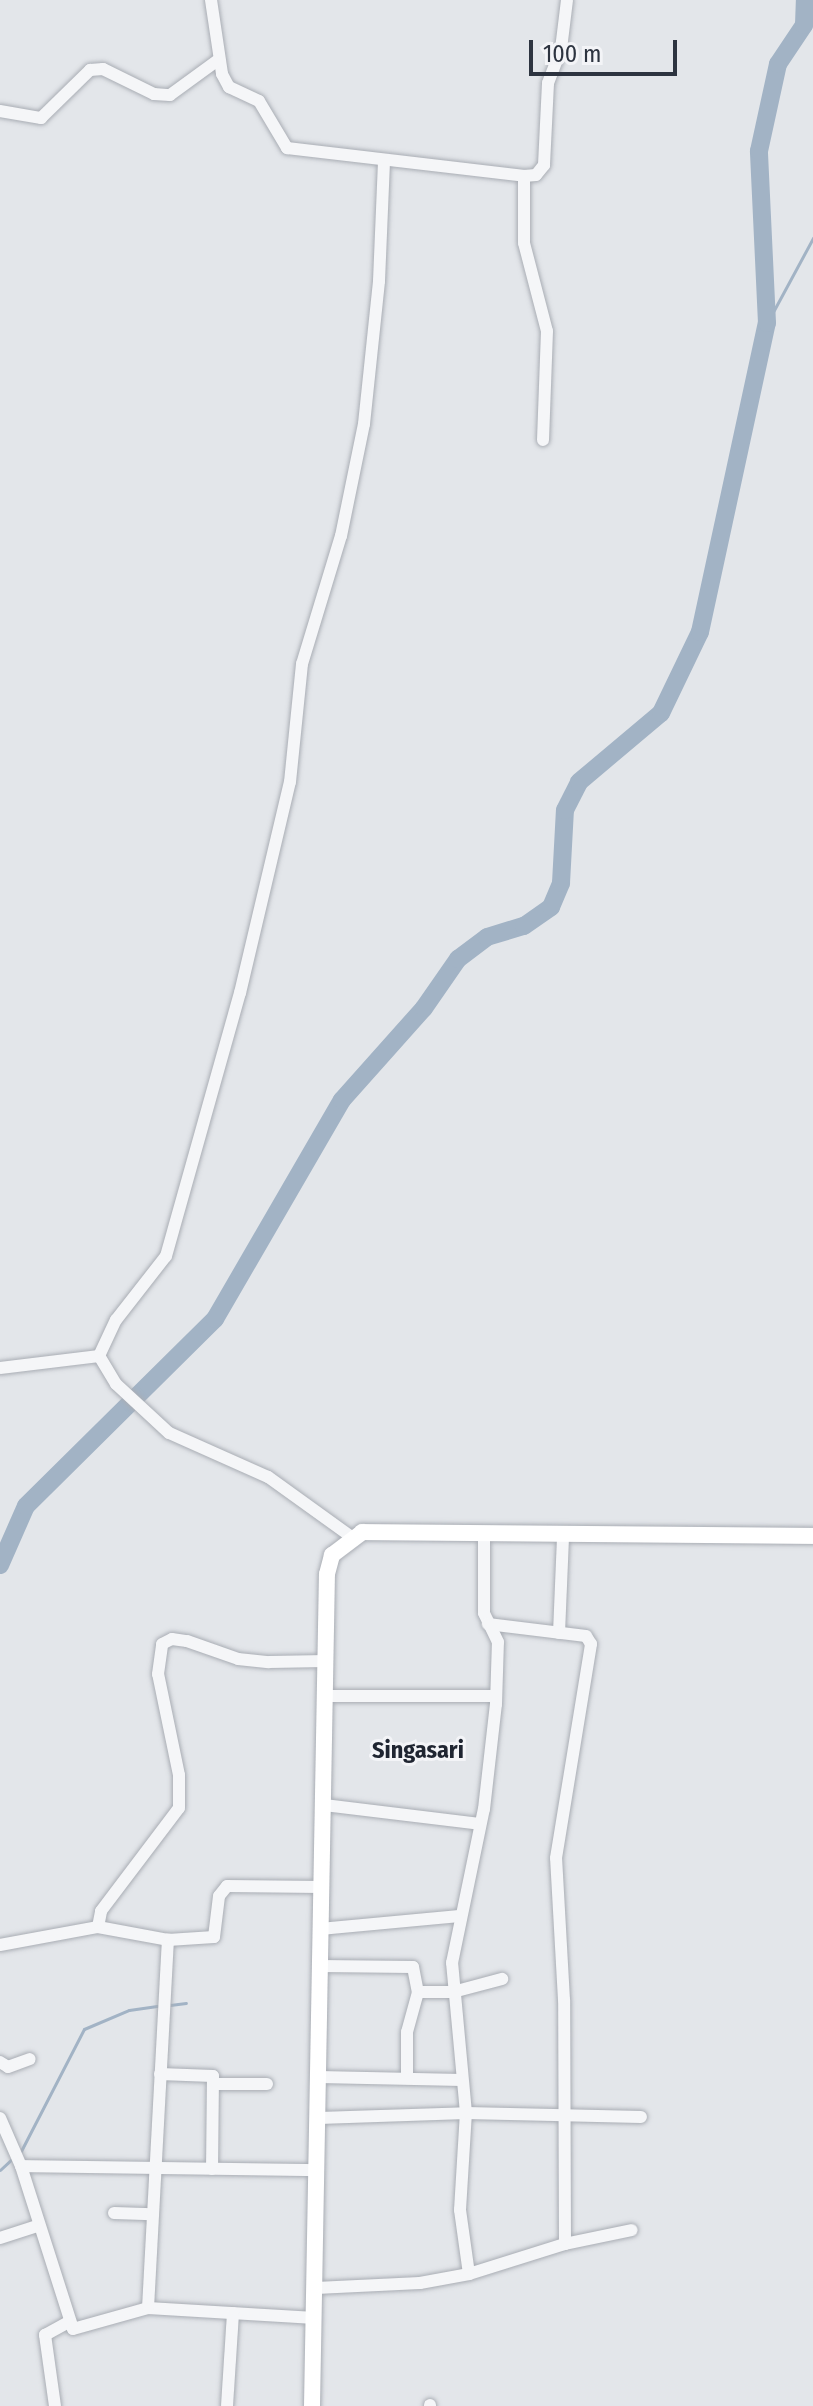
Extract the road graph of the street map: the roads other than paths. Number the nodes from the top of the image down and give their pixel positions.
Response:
1 (211, 0) edge
2 (567, 0) edge
3 (218, 60) junction
4 (0, 111) edge
5 (384, 161) junction
6 (524, 176) junction
7 (543, 440) dead end
8 (99, 1356) junction
9 (0, 1368) edge
10 (484, 1534) junction
11 (813, 1536) edge
12 (353, 1538) junction
13 (563, 1538) junction
14 (488, 1624) junction
15 (559, 1633) junction
16 (326, 1661) junction
17 (325, 1696) junction
18 (496, 1696) junction
19 (324, 1805) junction
20 (480, 1824) junction
21 (321, 1887) junction
22 (459, 1916) junction
23 (98, 1927) junction
24 (320, 1929) junction
25 (168, 1940) junction
26 (0, 1945) edge
27 (320, 1966) junction
28 (502, 1979) dead end
29 (418, 1992) junction
30 (453, 1992) junction
31 (30, 2059) dead end
32 (0, 2062) edge
33 (160, 2074) junction
34 (319, 2077) junction
35 (407, 2077) junction
36 (462, 2080) junction
37 (215, 2084) junction
38 (267, 2084) dead end
39 (466, 2113) junction
40 (564, 2115) junction
41 (641, 2117) dead end
42 (0, 2118) edge
43 (319, 2118) junction
44 (17, 2156) junction
45 (154, 2167) junction
46 (212, 2169) junction
47 (317, 2170) junction
48 (114, 2213) dead end
49 (152, 2214) junction
50 (37, 2226) junction
51 (632, 2230) dead end
52 (0, 2238) edge
53 (565, 2244) junction
54 (469, 2274) junction
55 (316, 2288) junction
56 (148, 2308) junction
57 (233, 2313) junction
58 (315, 2318) junction
59 (67, 2323) junction
60 (55, 2406) edge
61 (227, 2406) edge
62 (312, 2406) edge

1 - 3 street
2 - 6 street
3 - 4 street
3 - 5 street
5 - 6 street
5 - 8 street
6 - 7 street
8 - 9 street
8 - 12 street
10 - 12 street
10 - 13 street
10 - 14 street
11 - 13 street
12 - 16 street
13 - 15 street
14 - 15 street
14 - 18 street
15 - 40 street
16 - 17 street
16 - 23 street
17 - 18 street
17 - 19 street
18 - 20 street
19 - 20 street
19 - 21 street
20 - 22 street
21 - 24 street
21 - 25 street
22 - 24 street
22 - 30 street
23 - 25 street
23 - 26 street
24 - 27 street
25 - 33 street
27 - 29 street
27 - 34 street
28 - 30 street
29 - 30 street
29 - 35 street
30 - 36 street
31 - 32 street
33 - 37 street
33 - 45 street
34 - 35 street
34 - 43 street
35 - 36 street
36 - 39 street
37 - 38 street
37 - 46 street
39 - 40 street
39 - 43 street
39 - 54 street
40 - 41 street
40 - 53 street
42 - 44 street
43 - 47 street
44 - 45 street
44 - 50 street
45 - 46 street
45 - 49 street
46 - 47 street
47 - 55 street
48 - 49 street
49 - 56 street
50 - 52 street
50 - 59 street
51 - 53 street
53 - 54 street
54 - 55 street
55 - 58 street
56 - 57 street
56 - 59 street
57 - 58 street
57 - 61 street
58 - 62 street
59 - 60 street

